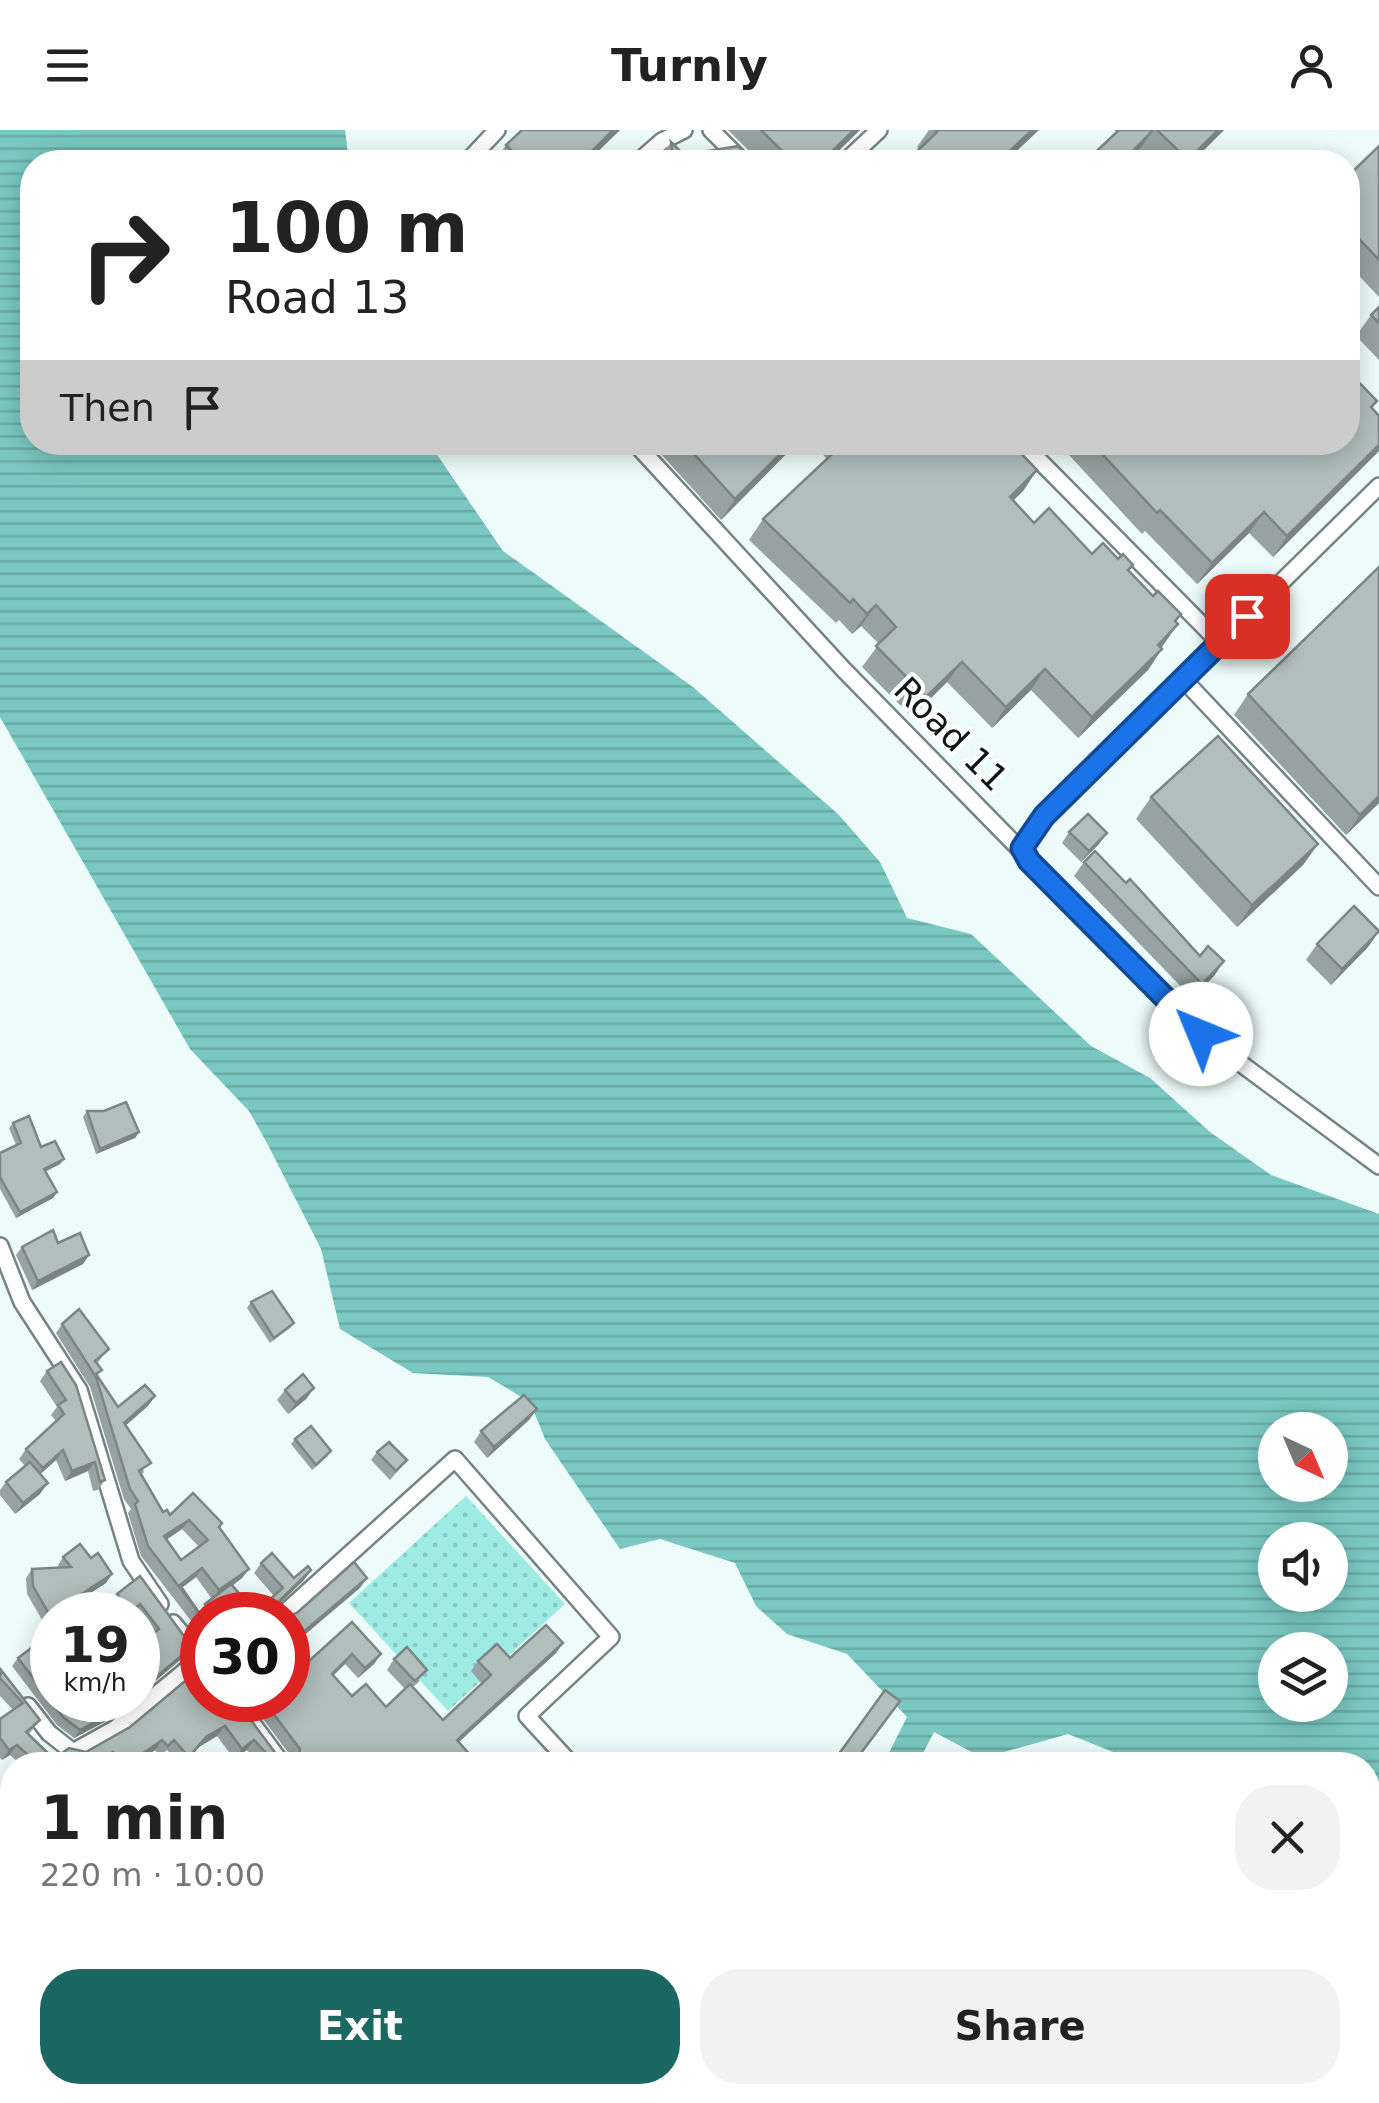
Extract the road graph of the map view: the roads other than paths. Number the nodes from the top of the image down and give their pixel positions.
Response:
1 (497, 130) edge
2 (684, 130) edge
3 (711, 130) edge
4 (878, 130) edge
5 (478, 150) edge
6 (652, 150) edge
7 (732, 150) edge
8 (857, 150) edge
9 (646, 455) edge
10 (1034, 455) edge
11 (1379, 486) edge
12 (1220, 643) junction
13 (1183, 680) junction
14 (1022, 848) junction
15 (1379, 886) edge
16 (1379, 1166) edge
17 (0, 1246) edge
18 (307, 1592) edge
19 (180, 1628) edge
20 (180, 1676) edge
21 (20, 1696) edge
22 (252, 1722) edge
23 (62, 1747) junction
24 (66, 1752) edge
25 (274, 1752) edge
26 (560, 1752) edge

1 - 5 street
2 - 6 street
3 - 7 street
4 - 8 street
9 - 14 street, Road 11
10 - 12 street
11 - 12 street
12 - 13 street
13 - 14 street
13 - 15 street
14 - 16 street, Road 11
17 - 19 street
18 - 26 street
20 - 23 street
21 - 23 street
22 - 25 street
23 - 24 street

